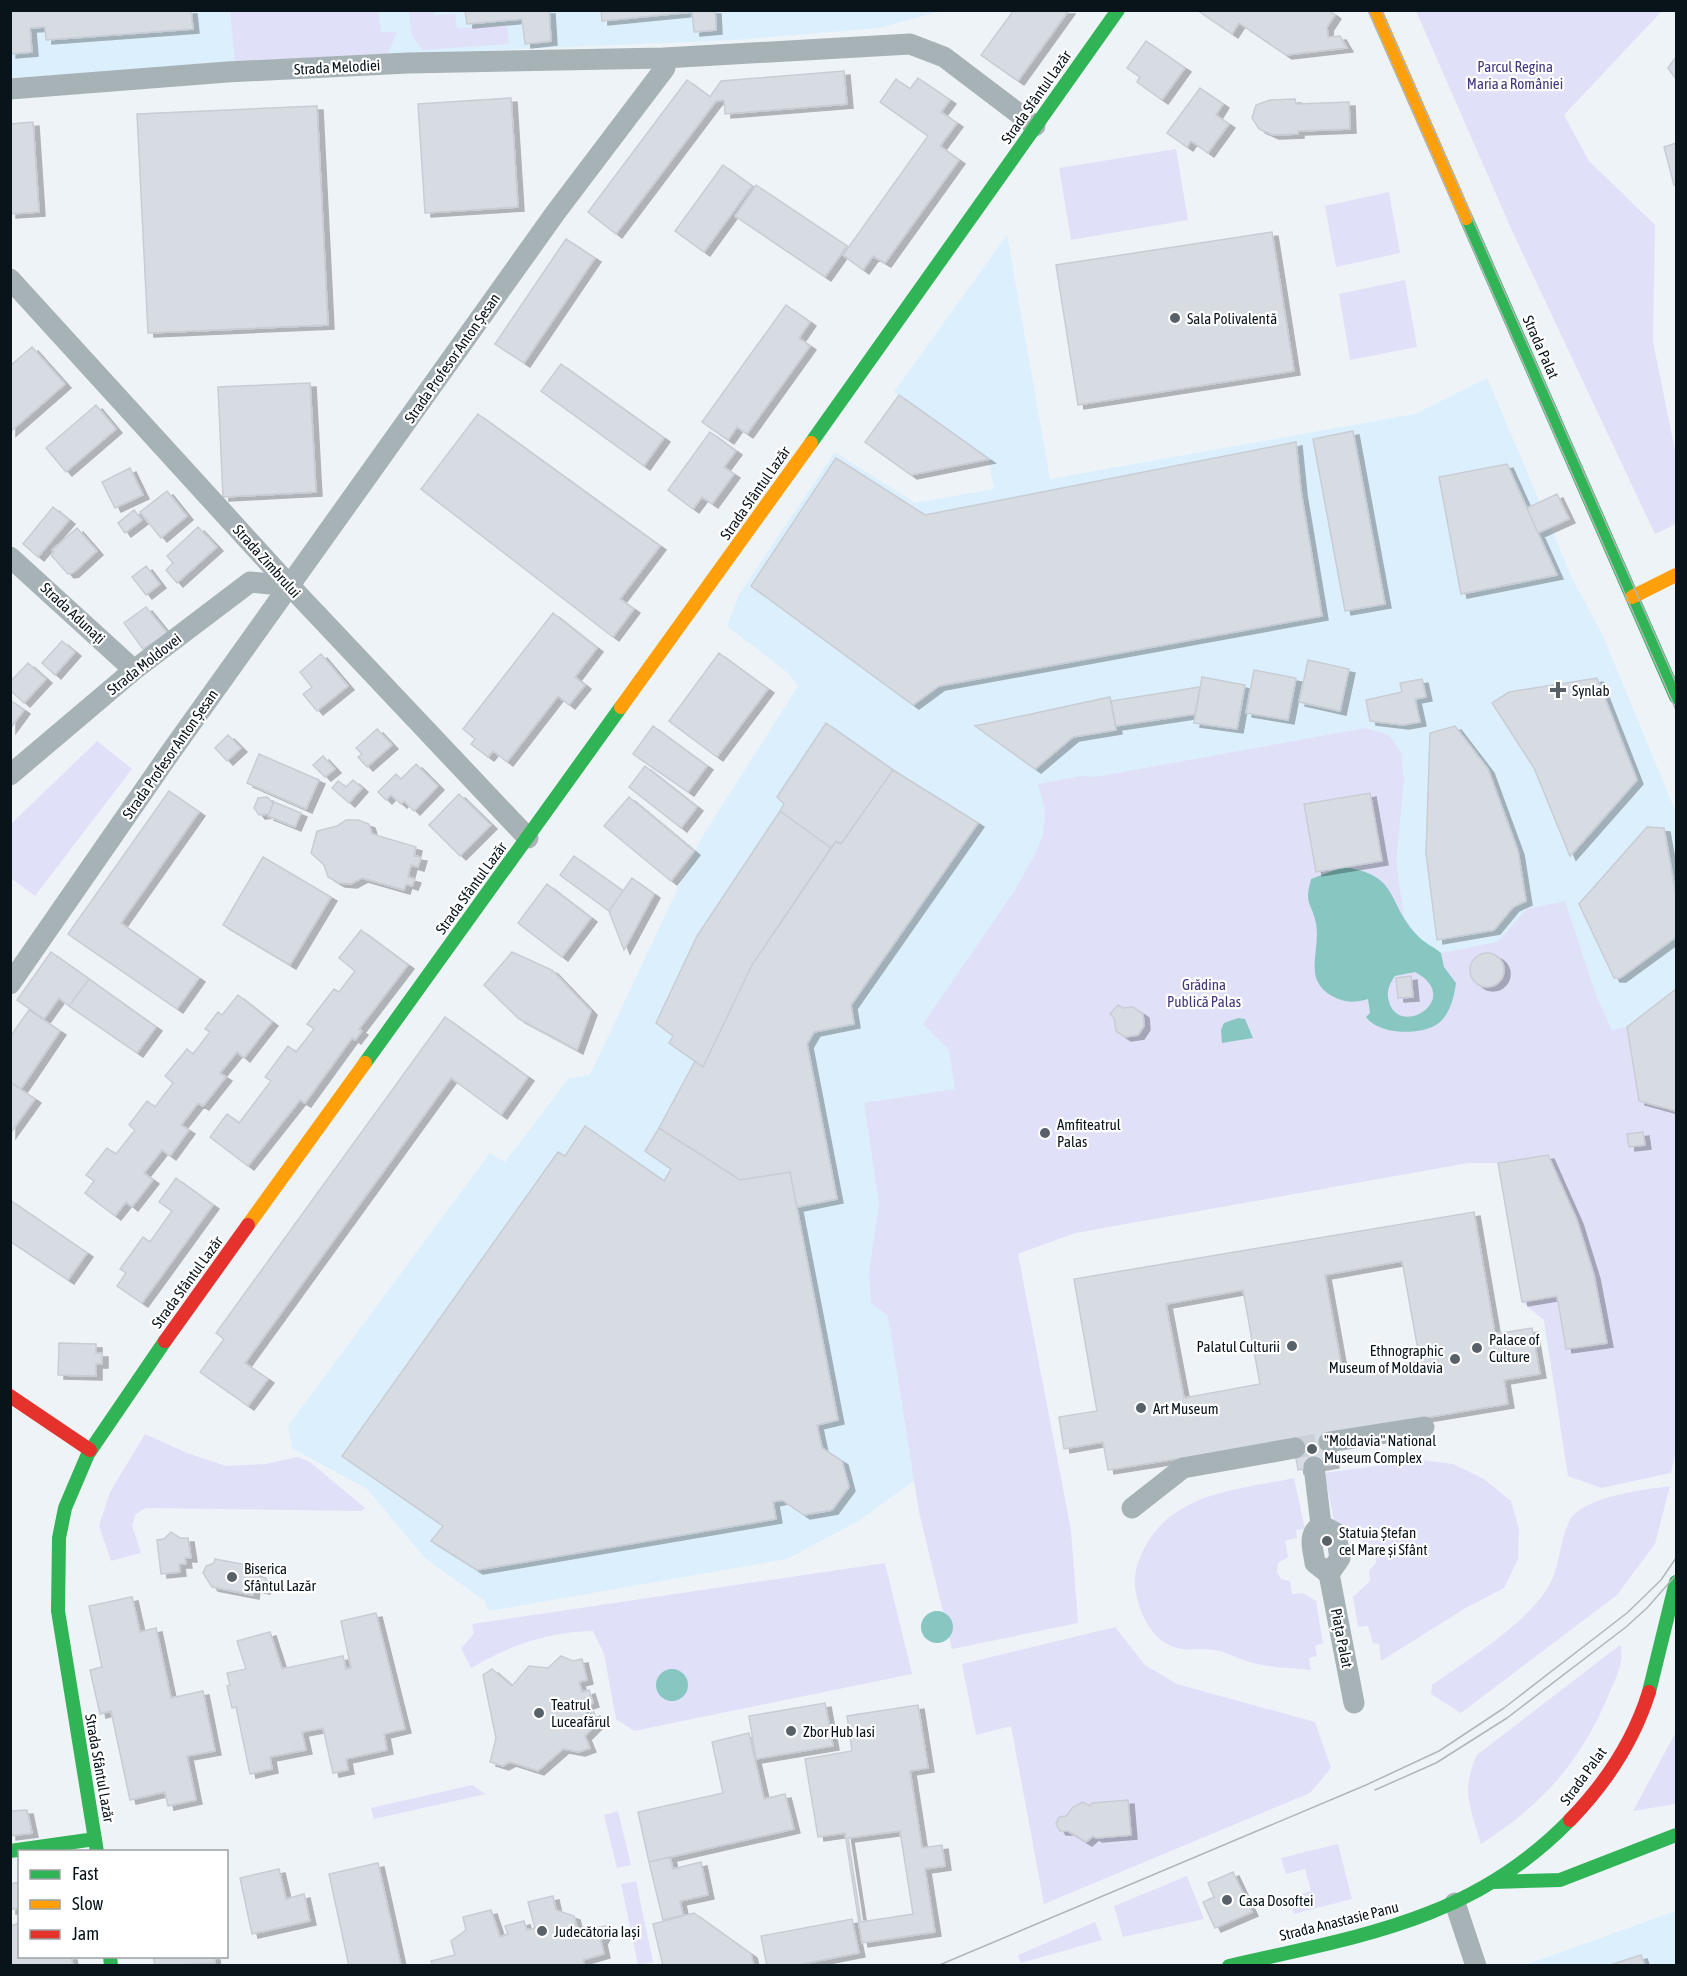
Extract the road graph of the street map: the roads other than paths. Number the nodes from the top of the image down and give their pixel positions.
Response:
1 (1118, 10) edge
2 (1376, 10) edge
3 (664, 58) junction
4 (10, 90) edge
5 (1035, 126) junction
6 (10, 279) edge
7 (10, 557) edge
8 (1677, 575) edge
9 (290, 586) junction
10 (1632, 597) junction
11 (134, 670) junction
12 (1677, 697) edge
13 (10, 775) edge
14 (528, 838) junction
15 (10, 984) edge
16 (10, 1396) edge
17 (1424, 1427) dead end
18 (1329, 1442) tunnel mouth
19 (1295, 1448) tunnel mouth
20 (90, 1450) junction
21 (1314, 1467) dead end
22 (1132, 1508) dead end
23 (1677, 1582) edge
24 (1354, 1703) dead end
25 (1677, 1835) edge
26 (96, 1845) edge
27 (24, 1850) edge
28 (1493, 1882) junction
29 (1455, 1903) junction
30 (1475, 1964) edge
31 (1229, 1965) edge

1 - 5 main road, Strada Sfântul Lazăr
2 - 10 main road, Strada Palat
3 - 4 street, Strada Melodiei
3 - 5 street
3 - 9 street, Strada Profesor Anton Șesan
5 - 14 main road, Strada Sfântul Lazăr
6 - 9 street, Strada Zimbrului
7 - 11 street, Strada Adunați
8 - 10 main road
9 - 11 street, Strada Moldovei
9 - 14 street, Strada Zimbrului
9 - 15 street, Strada Profesor Anton Șesan
10 - 12 main road, Strada Palat
11 - 13 street, Strada Moldovei
14 - 20 main road, Strada Sfântul Lazăr
16 - 20 main road
17 - 18 street
19 - 22 street
20 - 26 main road, Strada Sfântul Lazăr
21 - 24 street, Piața Palat
23 - 28 main road, Strada Palat
25 - 28 main road
26 - 27 main road
28 - 29 main road, Strada Palat
29 - 30 street
29 - 31 main road, Strada Anastasie Panu

